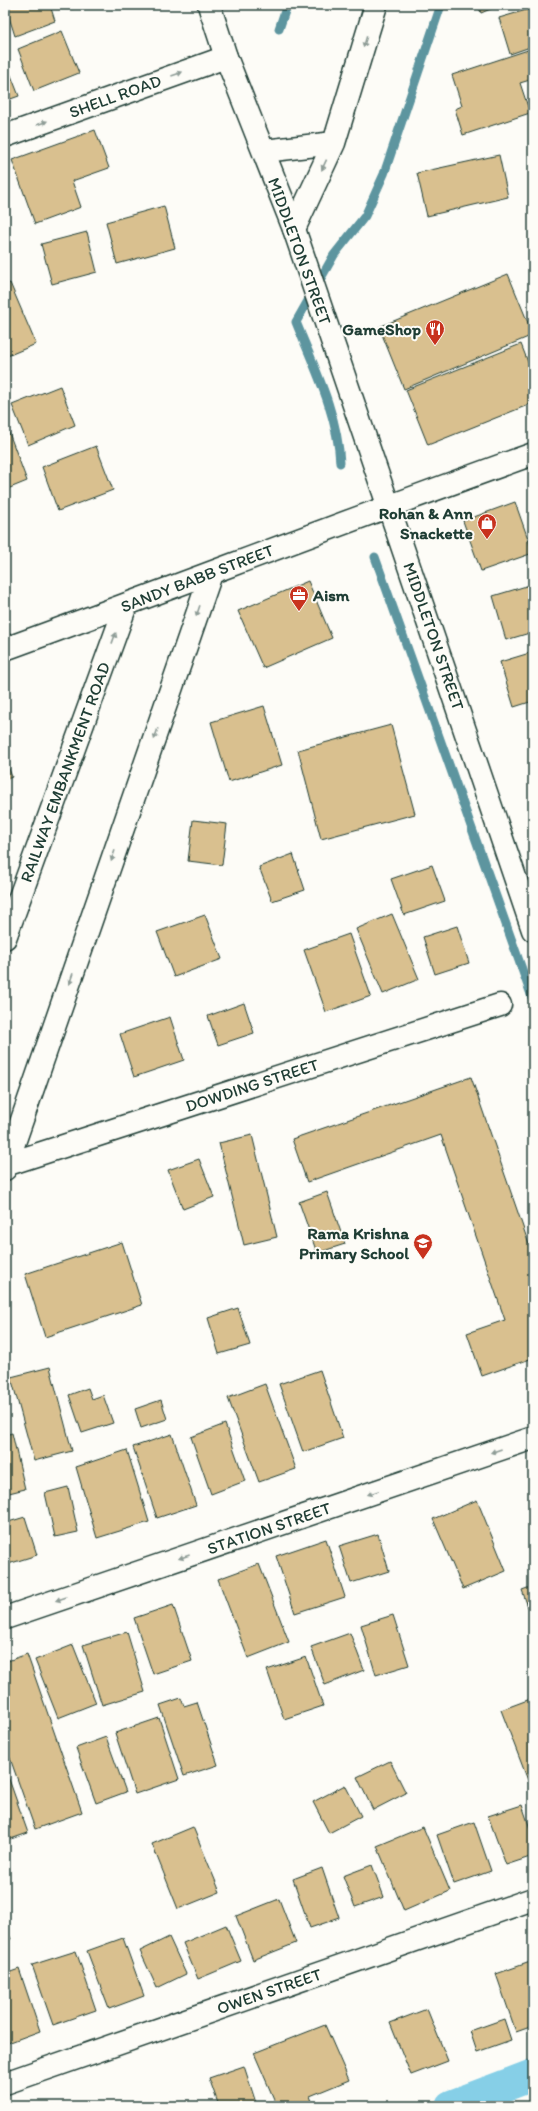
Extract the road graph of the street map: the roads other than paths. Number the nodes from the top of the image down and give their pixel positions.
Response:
1 (209, 5) edge
2 (376, 5) edge
3 (226, 57) junction
4 (5, 136) edge
5 (334, 143) junction
6 (264, 151) junction
7 (294, 229) junction
8 (533, 454) edge
9 (389, 505) junction
10 (211, 574) junction
11 (126, 605) junction
12 (5, 649) edge
13 (533, 930) edge
14 (5, 938) edge
15 (500, 1005) dead end
16 (6, 1166) edge
17 (533, 1438) edge
18 (5, 1618) edge
19 (533, 1899) edge
20 (5, 2083) edge

1 - 3 street, MIDDLETON STREET
2 -> 5 street
4 -> 3 street, SHELL ROAD
3 - 6 street, MIDDLETON STREET
5 - 6 street
5 -> 7 street
6 - 7 street, MIDDLETON STREET
7 - 9 street, MIDDLETON STREET
8 - 9 street, SANDY BABB STREET
9 - 10 street, SANDY BABB STREET
9 - 13 street, MIDDLETON STREET
10 - 11 street, SANDY BABB STREET
10 -> 16 street
11 - 12 street, SANDY BABB STREET
14 -> 11 street, RAILWAY EMBANKMENT ROAD
15 - 16 street, DOWDING STREET
17 -> 18 street, STATION STREET
19 - 20 street, OWEN STREET

